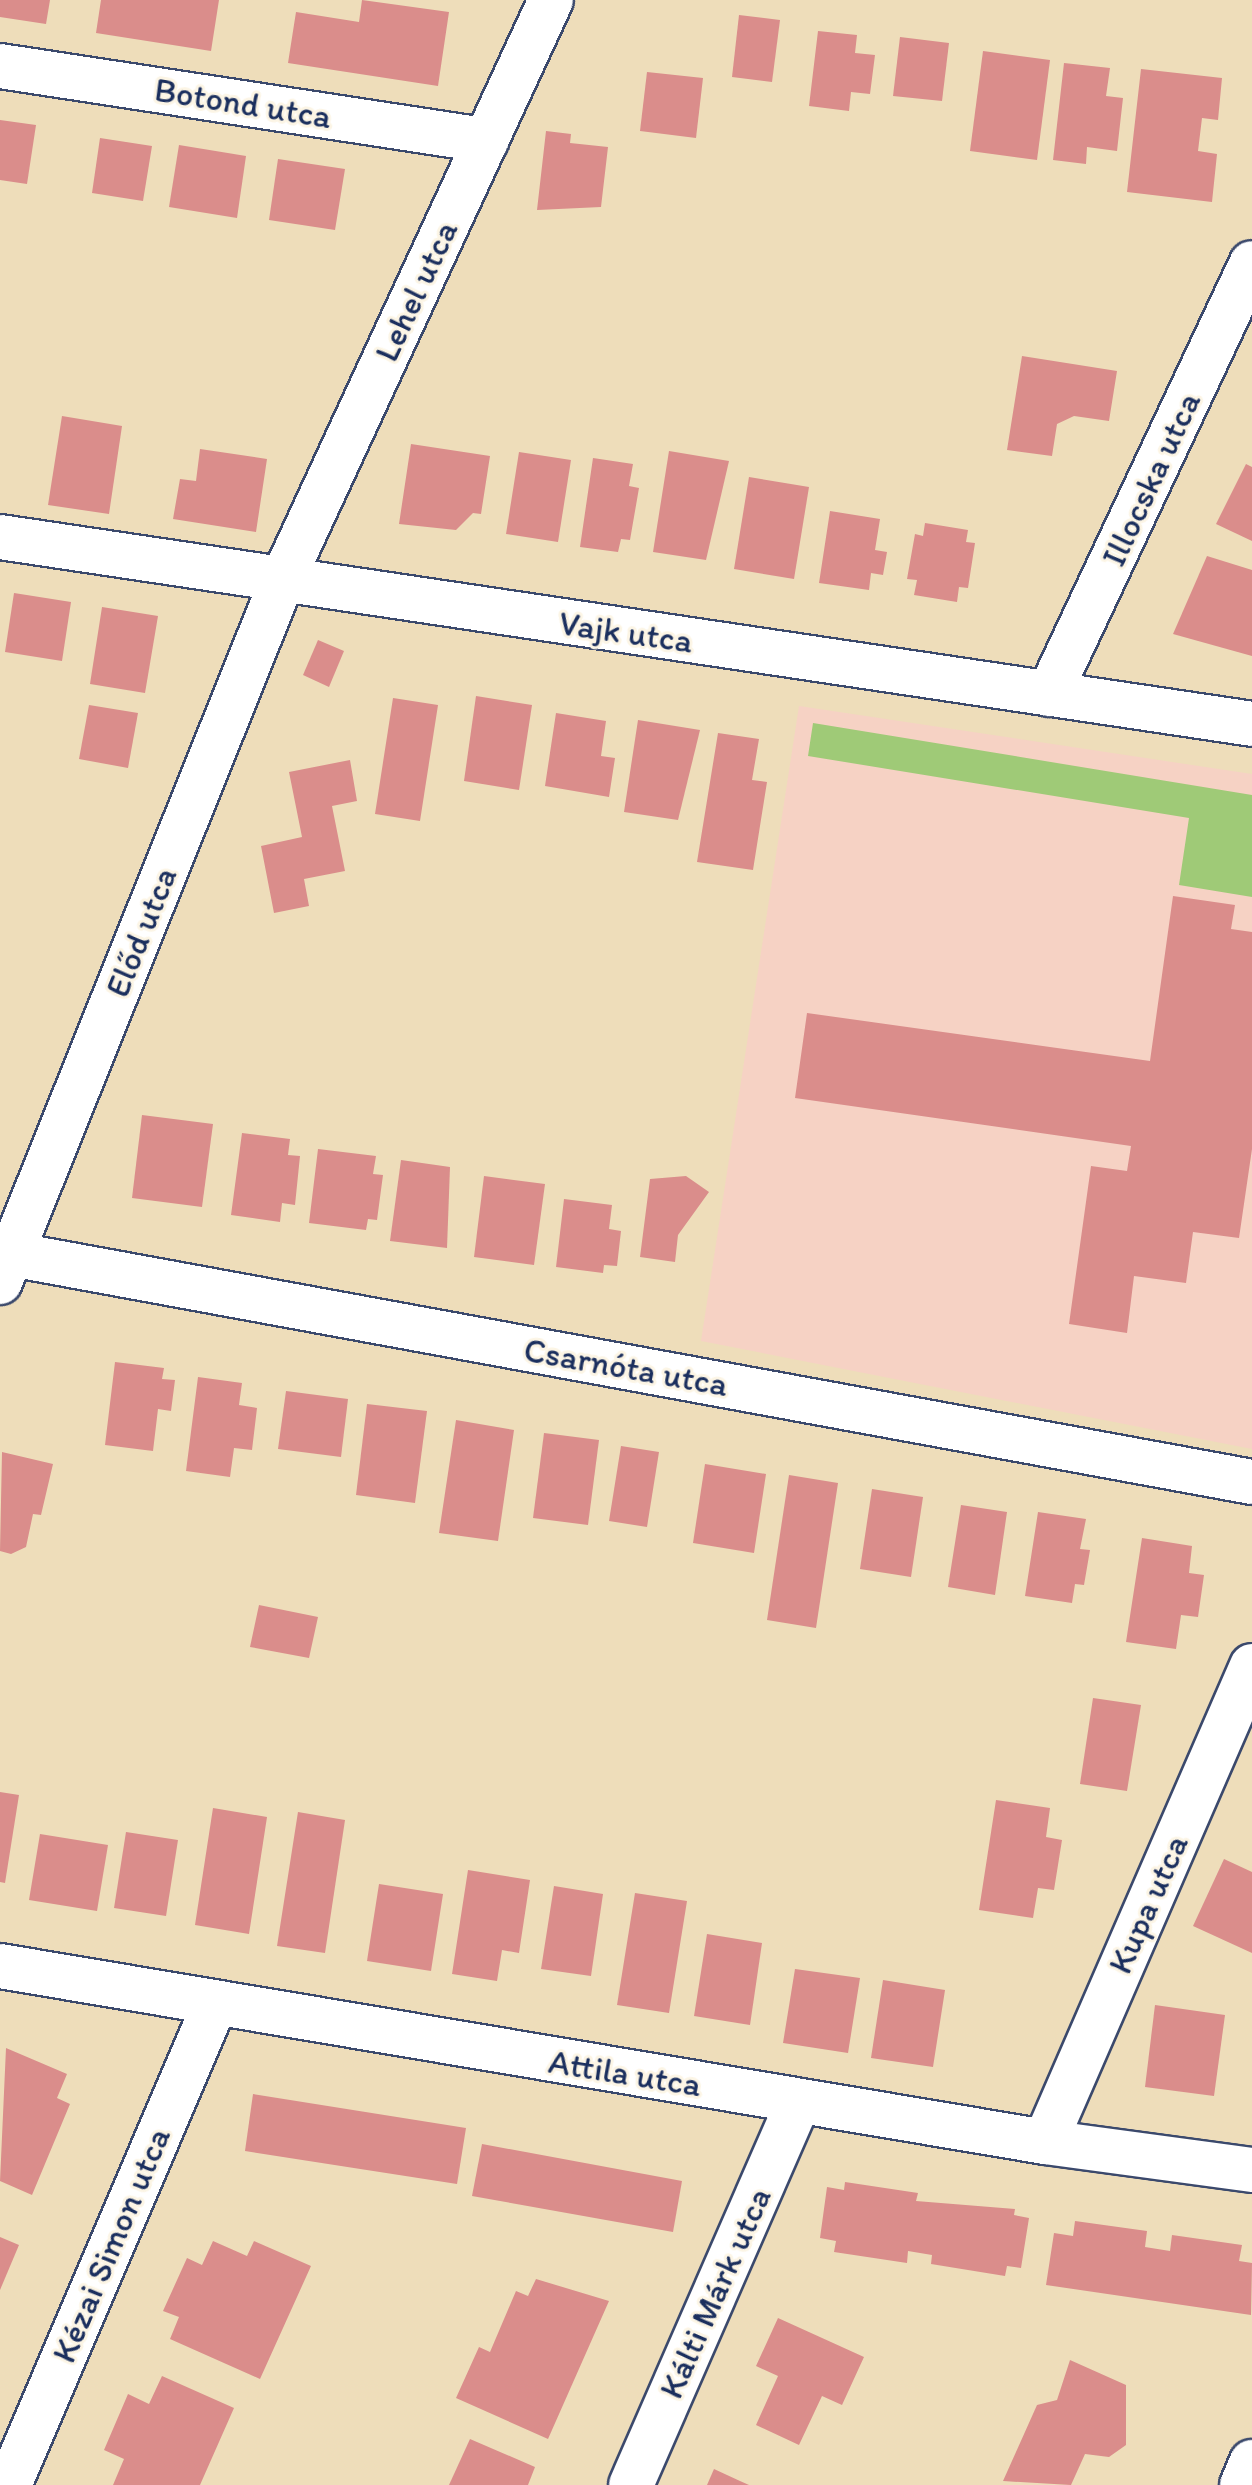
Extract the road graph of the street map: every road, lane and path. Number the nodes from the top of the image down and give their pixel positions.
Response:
1 (551, 0) edge
2 (0, 66) edge
3 (486, 140) junction
4 (1252, 263) edge
5 (0, 537) edge
6 (282, 581) junction
7 (1049, 694) junction
8 (1252, 724) edge
9 (4, 1263) edge
10 (1252, 1482) edge
11 (1252, 1666) edge
12 (0, 1966) edge
13 (214, 2006) junction
14 (799, 2101) junction
15 (1045, 2142) junction
16 (1252, 2170) edge
17 (1252, 2462) edge
18 (9, 2485) edge
19 (631, 2485) edge
20 (1242, 2485) edge

1 - 3 street, Lehel utca
2 - 3 street, Botond utca
3 - 6 street, Lehel utca
4 - 7 street, Illocska utca
5 - 6 street, Vajk utca
6 - 7 street, Vajk utca
6 - 9 street, Előd utca
7 - 8 street, Vajk utca
9 - 10 street, Csarnóta utca
11 - 15 street, Kupa utca
12 - 13 street, Attila utca
13 - 14 street, Attila utca
13 - 18 street, Kézai Simon utca
14 - 15 street, Attila utca
14 - 19 street, Kálti Márk utca
15 - 16 street, Attila utca
17 - 20 street

